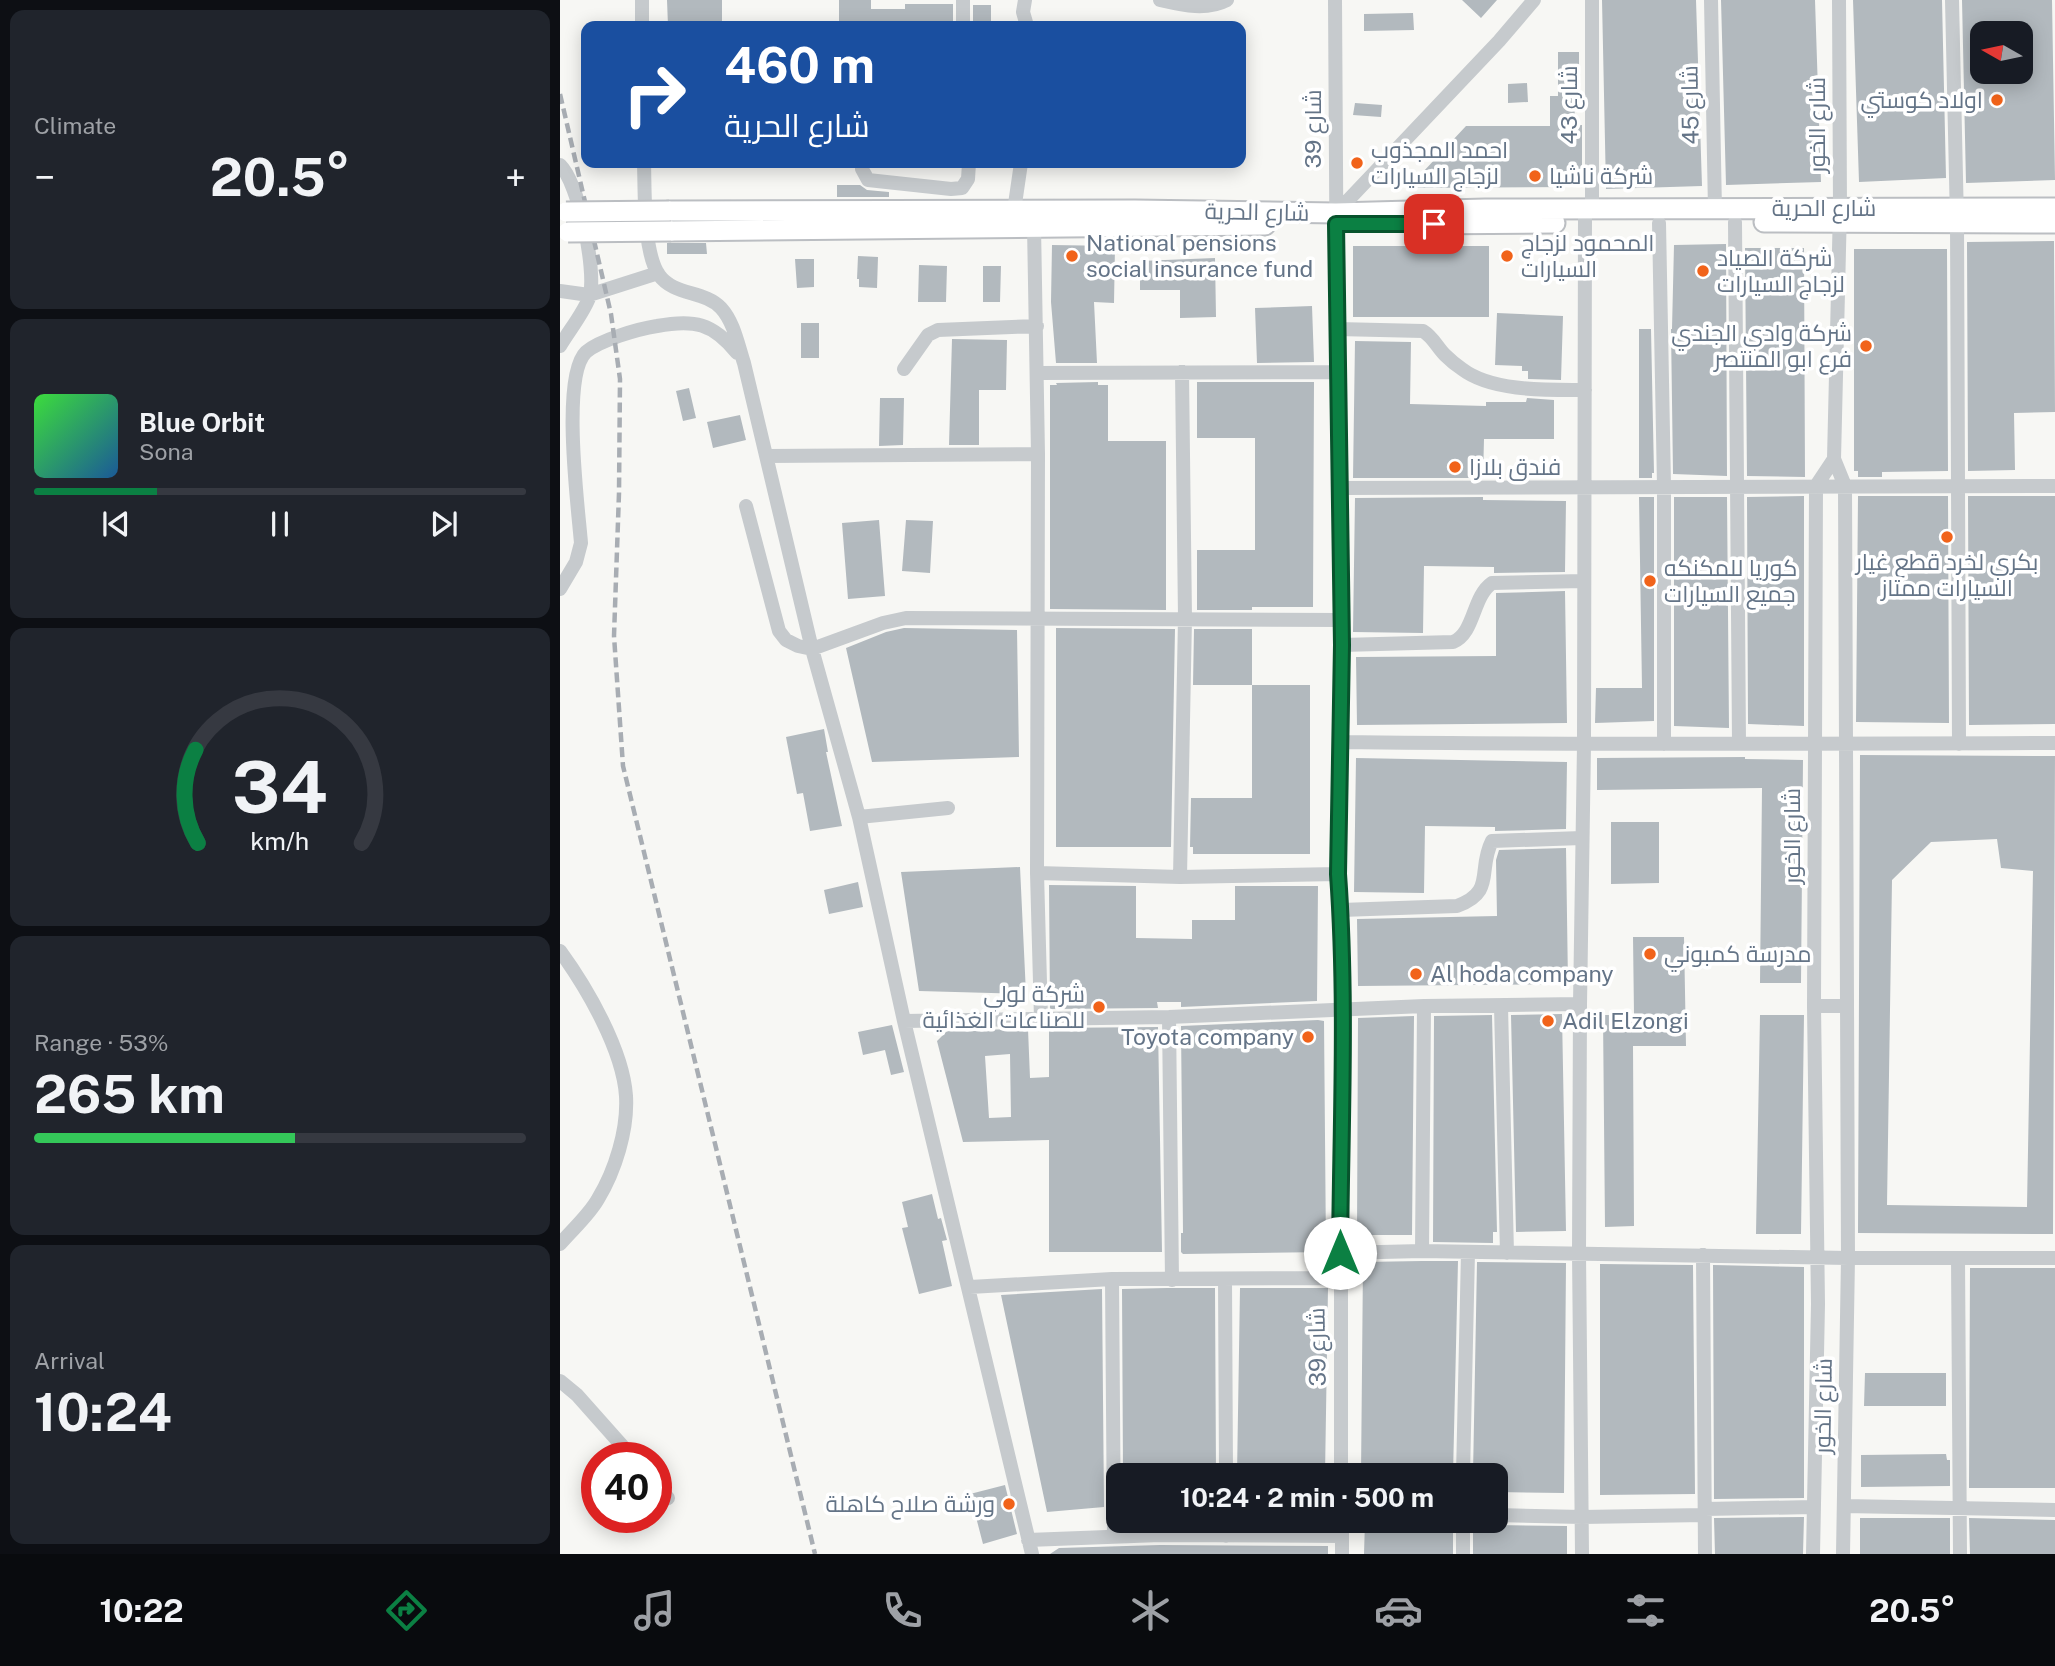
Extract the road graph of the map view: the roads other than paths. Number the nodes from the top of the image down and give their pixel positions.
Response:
1 (642, 0) edge
2 (963, 0) edge
3 (1025, 0) edge
4 (1160, 0) edge
5 (1227, 0) edge
6 (1335, 0) edge
7 (1534, 0) edge
8 (1592, 0) edge
9 (1711, 0) edge
10 (1839, 0) edge
11 (1952, 0) edge
12 (642, 21) edge
13 (963, 21) edge
14 (1026, 21) edge
15 (560, 165) edge
16 (644, 168) edge
17 (862, 168) edge
18 (969, 168) edge
19 (1020, 168) edge
20 (2055, 208) edge
21 (1715, 210) junction
22 (1014, 211) junction
23 (1587, 215) junction
24 (1840, 215) junction
25 (1957, 215) junction
26 (1336, 219) junction
27 (670, 221) junction
28 (563, 222) edge
29 (1735, 222) junction
30 (1659, 223) junction
31 (2055, 223) edge
32 (1034, 226) junction
33 (658, 273) junction
34 (560, 291) edge
35 (590, 295) junction
36 (1037, 326) junction
37 (1337, 329) junction
38 (560, 346) edge
39 (744, 363) junction
40 (904, 369) dead end
41 (1182, 372) junction
42 (1338, 372) junction
43 (1037, 373) junction
44 (1584, 390) junction
45 (1038, 454) junction
46 (768, 456) junction
47 (1834, 459) junction
48 (1585, 486) junction
49 (1664, 486) junction
50 (1738, 486) junction
51 (1816, 486) junction
52 (1845, 486) junction
53 (1959, 486) junction
54 (2055, 486) edge
55 (1339, 488) junction
56 (746, 506) dead end
57 (1583, 581) junction
58 (560, 589) edge
59 (1039, 617) junction
60 (1185, 618) junction
61 (1342, 620) junction
62 (1342, 645) junction
63 (812, 649) junction
64 (1341, 742) junction
65 (1815, 742) junction
66 (1846, 742) junction
67 (1739, 743) junction
68 (2055, 743) edge
69 (1664, 744) junction
70 (1959, 744) junction
71 (1584, 745) junction
72 (948, 807) dead end
73 (859, 817) junction
74 (1582, 838) junction
75 (1037, 873) junction
76 (1338, 874) junction
77 (1180, 877) junction
78 (1341, 909) junction
79 (560, 942) edge
80 (560, 951) edge
81 (1580, 1004) junction
82 (1424, 1006) junction
83 (1501, 1006) junction
84 (1814, 1006) junction
85 (1847, 1006) junction
86 (1342, 1008) junction
87 (1169, 1017) junction
88 (1041, 1019) junction
89 (904, 1021) junction
90 (563, 1238) edge
91 (1422, 1251) junction
92 (1468, 1252) junction
93 (1507, 1252) junction
94 (1340, 1253) junction
95 (1578, 1253) junction
96 (1703, 1255) junction
97 (1817, 1257) junction
98 (1848, 1258) junction
99 (1958, 1258) junction
100 (2055, 1258) edge
101 (1339, 1278) junction
102 (1112, 1279) junction
103 (1225, 1279) junction
104 (1172, 1280) junction
105 (970, 1287) junction
106 (560, 1381) edge
107 (619, 1442) edge
108 (1226, 1463) edge
109 (1342, 1463) edge
110 (1463, 1463) edge
111 (1844, 1506) junction
112 (1813, 1507) junction
113 (1960, 1509) junction
114 (2055, 1510) edge
115 (1705, 1512) junction
116 (1508, 1515) edge
117 (1582, 1517) junction
118 (1462, 1533) edge
119 (1226, 1536) joint
120 (1342, 1536) joint
121 (1114, 1537) junction
122 (1030, 1547) edge
123 (1342, 1554) edge
124 (1462, 1554) edge
125 (1582, 1554) edge
126 (1705, 1554) edge
127 (1813, 1554) edge
128 (1843, 1554) edge
129 (1960, 1554) edge

1 - 12 street
2 - 13 street
3 - 14 street
4 - 5 street
6 - 26 street, شارع 39
7 - 26 street
8 - 23 street, شارع 43
9 - 21 street, شارع 45
10 - 24 street, شارع الخور
11 - 25 street
15 - 35 street
16 - 33 street
17 - 18 street
19 - 22 street
20 - 25 main road, شارع الحرية
21 - 23 main road, شارع الحرية
21 - 24 main road, شارع الحرية
22 - 26 main road, شارع الحرية
22 - 27 main road, شارع الحرية
23 - 26 main road, شارع الحرية
23 - 30 main road, شارع الحرية
23 - 44 street, شارع 43
24 - 25 main road, شارع الحرية
24 - 29 main road, شارع الحرية
24 - 47 street, شارع الخور
25 - 31 main road, شارع الحرية
25 - 53 street
26 - 32 main road, شارع الحرية
26 - 37 street, شارع 39
27 - 28 main road, bridge
27 - 32 main road, شارع الحرية
29 - 30 main road, شارع الحرية
29 - 50 street
30 - 49 street
32 - 36 street
33 - 35 street
33 - 39 street
34 - 35 street
35 - 38 street
36 - 40 street
36 - 43 street
37 - 42 street, شارع 39
37 - 44 street
39 - 46 street
39 - 58 street
41 - 42 street
41 - 43 street
41 - 60 street
42 - 55 street, شارع 39
43 - 45 street
44 - 48 street, شارع 43
45 - 46 street
45 - 59 street
46 - 63 street
47 - 51 street
47 - 52 street, شارع الخور
48 - 49 street
48 - 55 street
48 - 57 street, شارع 43
49 - 50 street
49 - 69 street
50 - 51 street
50 - 67 street
51 - 52 street
51 - 65 street, شارع الخور
52 - 53 street
52 - 66 street, شارع الخور
53 - 54 street
53 - 70 street
55 - 61 street, شارع 39
56 - 63 street
57 - 62 street
57 - 71 street, شارع 43
59 - 60 street
59 - 63 street
59 - 75 street
60 - 61 street
60 - 77 street
61 - 62 street, شارع 39
62 - 64 street, شارع 39
63 - 73 street
64 - 71 street
64 - 76 street, شارع 39
65 - 66 street
65 - 67 street
65 - 84 street, شارع الخور
66 - 70 street
66 - 85 street, شارع الخور
67 - 69 street
68 - 70 street
69 - 71 street
71 - 74 street, شارع 43
72 - 73 street
73 - 89 street
74 - 78 street
74 - 81 street, شارع 43
75 - 77 street
75 - 88 street
76 - 77 street
76 - 78 street, شارع 39
78 - 86 street, شارع 39
79 - 80 street
80 - 90 street
81 - 83 street
81 - 95 street, شارع 43
82 - 83 street
82 - 86 street
82 - 91 street
83 - 93 street
84 - 85 street
84 - 97 street, شارع الخور
85 - 98 street, شارع الخور
86 - 87 street
86 - 94 street, شارع 39
87 - 88 street
87 - 104 street
88 - 89 street
89 - 105 street
91 - 92 street
91 - 94 street
92 - 93 street
92 - 110 street
93 - 95 street
94 - 101 street, شارع 39
95 - 96 street
95 - 117 street, شارع 43
96 - 97 street
96 - 115 street
97 - 98 street
97 - 112 street, شارع الخور
98 - 99 street
98 - 111 street, شارع الخور
99 - 100 street
99 - 113 street
101 - 103 street
101 - 109 street, شارع 39
102 - 104 street
102 - 105 street
102 - 121 street
103 - 104 street
103 - 108 street
105 - 122 street
106 - 107 street
111 - 113 street
111 - 128 street, شارع الخور
112 - 115 street
112 - 127 street, شارع الخور
113 - 114 street
113 - 129 street
115 - 117 street
115 - 126 street
116 - 117 street
117 - 125 street, شارع 43
118 - 124 street
119 - 120 street
119 - 121 street
120 - 123 street
121 - 122 street

